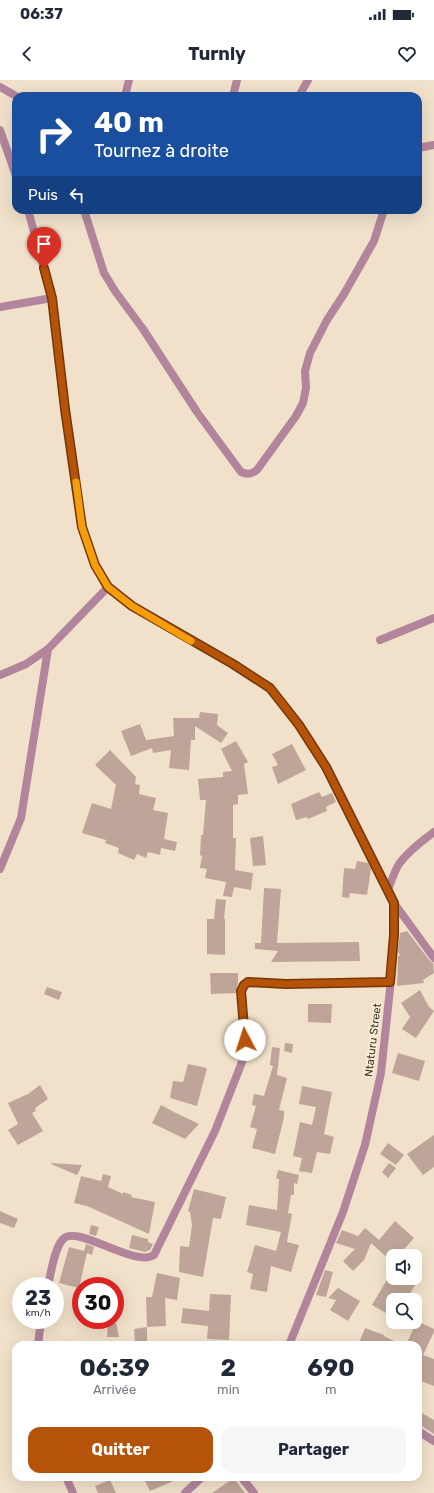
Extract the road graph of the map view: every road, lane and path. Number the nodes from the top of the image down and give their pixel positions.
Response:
1 (129, 80) edge
2 (237, 80) edge
3 (308, 80) edge
4 (0, 87) edge
5 (126, 92) edge
6 (234, 92) edge
7 (301, 92) edge
8 (12, 94) edge
9 (0, 130) edge
10 (434, 145) edge
11 (422, 147) edge
12 (12, 164) edge
13 (29, 214) edge
14 (85, 214) edge
15 (383, 214) edge
16 (52, 298) junction
17 (0, 307) edge
18 (108, 587) junction
19 (434, 618) edge
20 (380, 640) dead end
21 (48, 649) junction
22 (0, 675) edge
23 (434, 832) edge
24 (0, 869) edge
25 (388, 890) junction
26 (394, 903) junction
27 (434, 958) edge
28 (390, 982) junction
29 (50, 1277) edge
30 (40, 1329) edge
31 (38, 1341) edge
32 (291, 1341) edge
33 (422, 1434) edge
34 (434, 1441) edge
35 (68, 1481) edge
36 (198, 1481) edge
37 (244, 1481) edge
38 (73, 1493) edge
39 (185, 1493) edge
40 (254, 1493) edge

1 - 5 street
2 - 6 street
3 - 7 street
4 - 8 street
9 - 12 street
10 - 11 street
13 - 16 street, Ntaturu Street
14 - 15 street
16 - 17 street
16 - 18 street, Ntaturu Street
18 - 21 street
18 - 25 street, Ntaturu Street
19 - 20 street
21 - 22 street
21 - 24 street
23 - 25 street
25 - 26 street, Ntaturu Street
26 - 27 street
26 - 28 street, Ntaturu Street
28 - 29 street
28 - 32 street, Ntaturu Street
30 - 31 street
33 - 34 street
35 - 38 street
36 - 39 street
37 - 40 street

